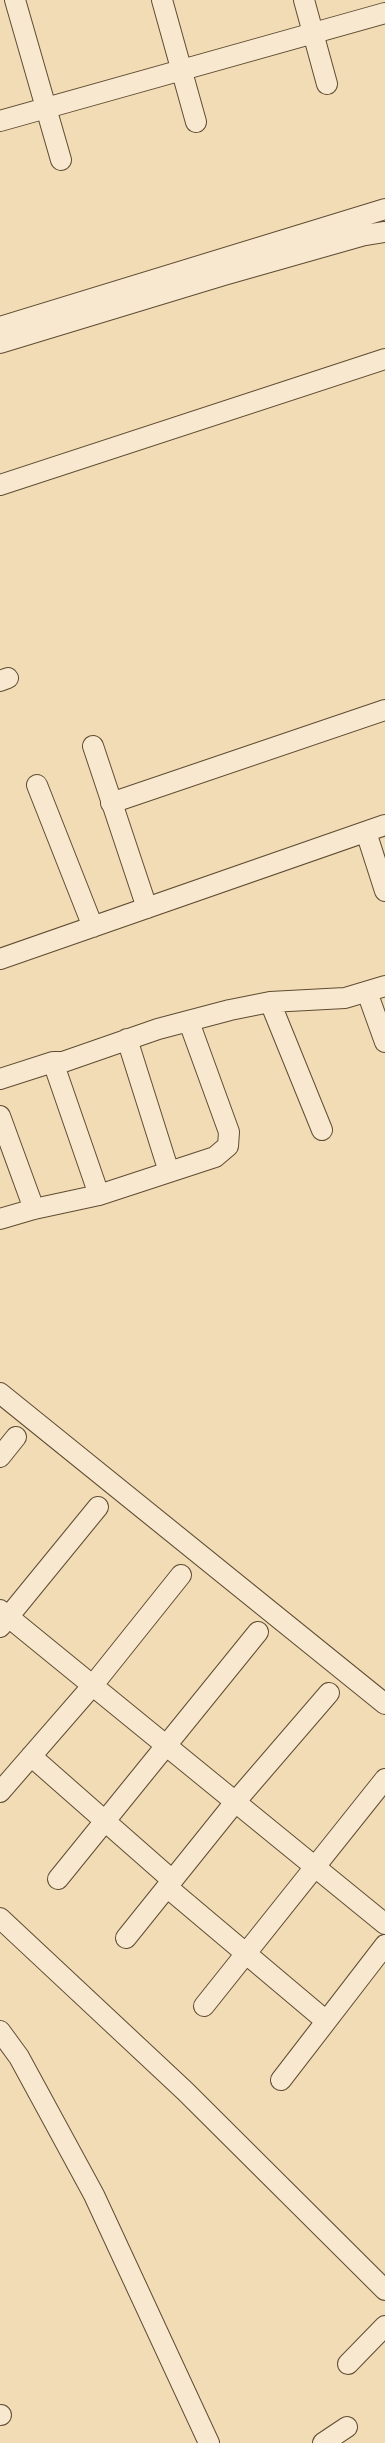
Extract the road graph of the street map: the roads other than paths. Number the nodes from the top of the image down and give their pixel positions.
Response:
1 (14, 0) edge
2 (162, 0) edge
3 (304, 0) edge
4 (385, 13) edge
5 (313, 34) junction
6 (182, 70) junction
7 (327, 84) dead end
8 (46, 109) junction
9 (0, 121) edge
10 (196, 122) dead end
11 (61, 160) dead end
12 (385, 209) edge
13 (385, 232) edge
14 (0, 327) edge
15 (0, 343) edge
16 (385, 359) edge
17 (0, 485) edge
18 (385, 710) edge
19 (93, 746) dead end
20 (38, 786) dead end
21 (111, 803) junction
22 (385, 825) edge
23 (366, 832) junction
24 (385, 890) edge
25 (148, 908) junction
26 (93, 927) junction
27 (0, 959) edge
28 (376, 989) edge
29 (270, 1002) junction
30 (189, 1022) junction
31 (127, 1039) junction
32 (385, 1042) edge
33 (53, 1062) junction
34 (0, 1079) edge
35 (0, 1116) edge
36 (322, 1130) dead end
37 (169, 1172) junction
38 (99, 1194) junction
39 (34, 1208) junction
40 (0, 1219) edge
41 (0, 1393) edge
42 (16, 1437) dead end
43 (0, 1457) edge
44 (98, 1507) dead end
45 (181, 1576) dead end
46 (3, 1618) edge
47 (258, 1632) dead end
48 (93, 1685) junction
49 (329, 1693) dead end
50 (385, 1704) edge
51 (166, 1744) junction
52 (31, 1756) junction
53 (385, 1779) edge
54 (0, 1792) edge
55 (236, 1801) junction
56 (105, 1822) junction
57 (315, 1867) junction
58 (58, 1879) dead end
59 (170, 1883) junction
60 (0, 1918) edge
61 (385, 1924) edge
62 (126, 1938) dead end
63 (385, 1945) edge
64 (246, 1955) junction
65 (204, 2006) dead end
66 (326, 2021) junction
67 (0, 2031) edge
68 (281, 2080) dead end
69 (385, 2290) edge
70 (385, 2326) edge
71 (348, 2364) dead end
72 (347, 2427) dead end
73 (208, 2443) edge
74 (323, 2443) edge

1 - 8 street
2 - 6 street
3 - 5 street
4 - 5 street
5 - 6 street
5 - 7 street
6 - 8 street
6 - 10 street
8 - 9 street
8 - 11 street
12 - 14 street
13 - 15 street
16 - 17 street
18 - 21 street
19 - 21 street
20 - 26 street
21 - 25 street
22 - 23 street
23 - 24 street
23 - 25 street
25 - 26 street
26 - 27 street
28 - 29 street
28 - 32 street
29 - 30 street
29 - 36 street
30 - 31 street
30 - 37 street
31 - 33 street
31 - 37 street
33 - 34 street
33 - 38 street
35 - 39 street
37 - 38 street
38 - 39 street
39 - 40 street
41 - 50 street
42 - 43 street
44 - 46 street
45 - 48 street
46 - 48 street
47 - 51 street
48 - 51 street
48 - 52 street
49 - 55 street
51 - 55 street
51 - 56 street
52 - 54 street
52 - 56 street
53 - 57 street
55 - 57 street
55 - 59 street
56 - 58 street
56 - 59 street
57 - 61 street
57 - 64 street
59 - 62 street
59 - 64 street
60 - 69 street
63 - 66 street
64 - 65 street
64 - 66 street
66 - 68 street
67 - 73 street
70 - 71 street
72 - 74 street

